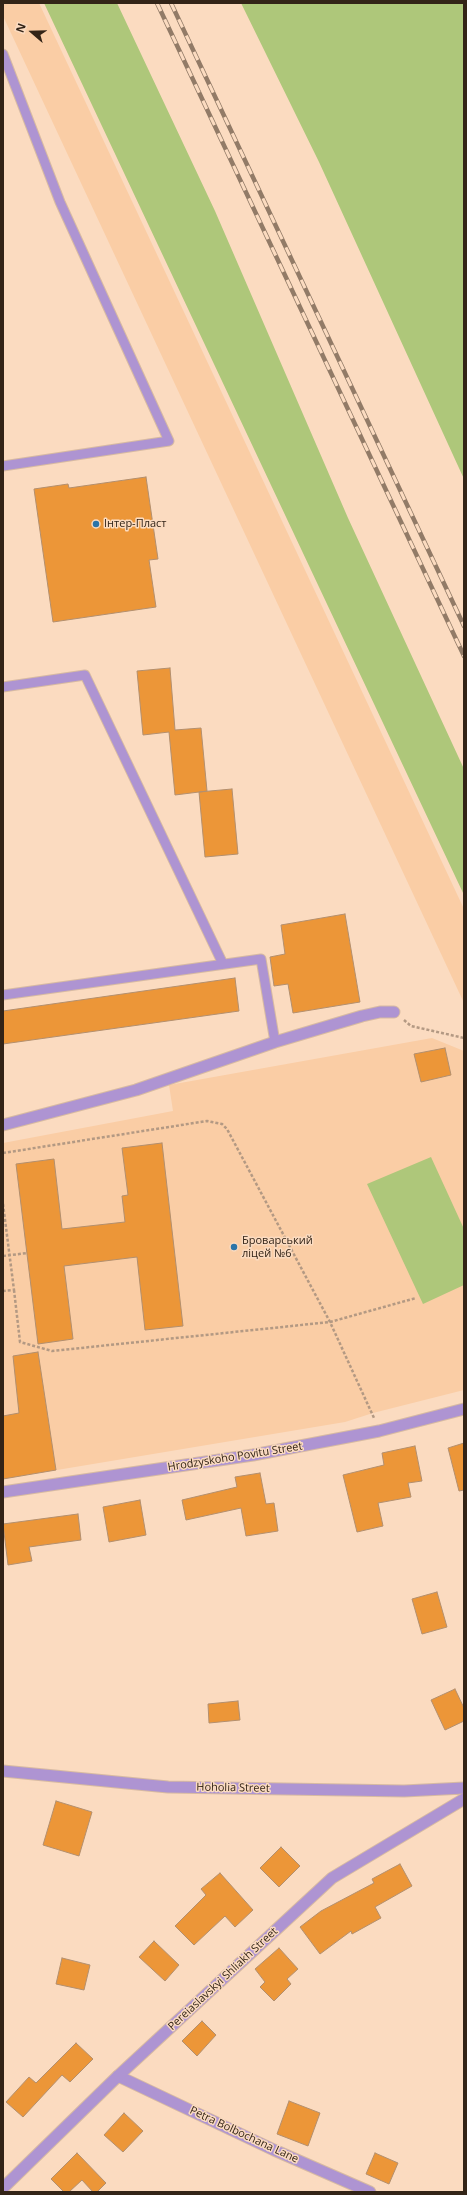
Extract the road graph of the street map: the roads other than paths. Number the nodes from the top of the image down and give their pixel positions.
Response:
1 (3, 54) edge
2 (3, 466) edge
3 (3, 687) edge
4 (223, 964) junction
5 (3, 995) edge
6 (394, 1012) road end
7 (274, 1042) junction
8 (3, 1125) edge
9 (464, 1409) edge
10 (3, 1492) edge
11 (3, 1771) edge
12 (464, 1788) edge
13 (464, 1799) edge
14 (118, 2076) junction
15 (3, 2188) edge
16 (370, 2192) edge

1 - 2 lane
3 - 4 lane
4 - 5 lane
4 - 7 lane
6 - 7 street
7 - 8 street
9 - 10 street, Hrodzyskoho Povitu Street
11 - 12 street, Hoholia Street
13 - 14 street, Pereiaslavskyi Shliakh Street
14 - 15 street, Pereiaslavskyi Shliakh Street
14 - 16 street, Petra Bolbochana Lane

